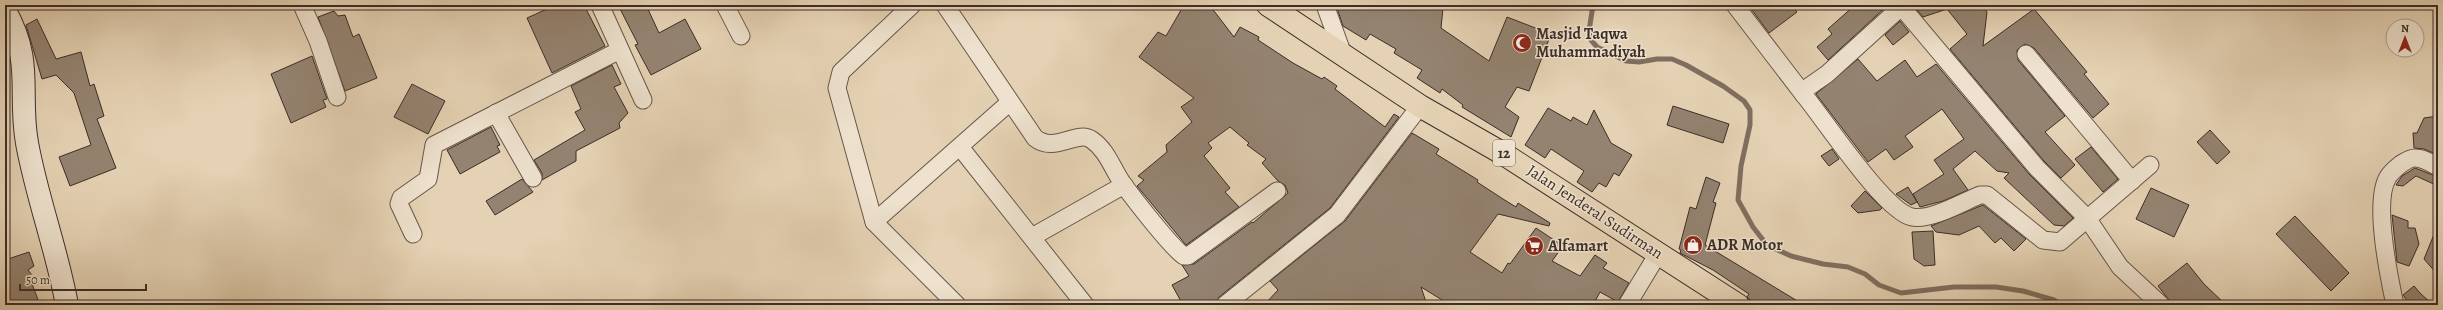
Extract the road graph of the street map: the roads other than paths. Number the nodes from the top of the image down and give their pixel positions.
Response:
1 (14, 5) edge
2 (302, 5) edge
3 (600, 5) edge
4 (725, 5) edge
5 (912, 5) edge
6 (945, 5) edge
7 (1268, 5) edge
8 (1325, 5) edge
9 (1734, 5) edge
10 (1901, 6) edge
11 (5, 10) edge
12 (741, 36) dead end
13 (620, 50) junction
14 (1342, 52) junction
15 (2026, 54) dead end
16 (1804, 95) junction
17 (337, 97) dead end
18 (642, 100) dead end
19 (1010, 102) junction
20 (1420, 106) junction
21 (496, 113) junction
22 (960, 147) junction
23 (2150, 165) dead end
24 (2438, 167) edge
25 (533, 178) dead end
26 (2132, 181) junction
27 (1124, 185) junction
28 (1277, 191) dead end
29 (2087, 218) junction
30 (874, 222) junction
31 (413, 234) dead end
32 (1032, 238) junction
33 (1659, 252) junction
34 (67, 305) edge
35 (957, 305) edge
36 (1085, 305) edge
37 (1226, 305) edge
38 (1628, 305) edge
39 (1738, 305) edge
40 (2161, 305) edge
41 (2395, 305) edge

1 - 11 street
2 - 17 street
3 - 13 street
4 - 12 street
5 - 30 street
6 - 19 street
7 - 14 highway, Jalan Jenderal Sudirman / 12
8 - 14 street
9 - 16 street
10 - 16 street
10 - 29 street
11 - 34 street
13 - 18 street
13 - 21 street
14 - 20 highway, Jalan Jenderal Sudirman / 12
15 - 26 street
16 - 29 street
19 - 22 street
19 - 27 street
20 - 33 highway, Jalan Jenderal Sudirman / 12
20 - 37 street
21 - 25 street
21 - 31 street
22 - 30 street
22 - 32 street
23 - 26 street
24 - 41 street
26 - 29 street
27 - 28 street
27 - 32 street
29 - 40 street
30 - 35 street
32 - 36 street
33 - 38 street
33 - 39 highway, Jalan Jenderal Sudirman / 12

